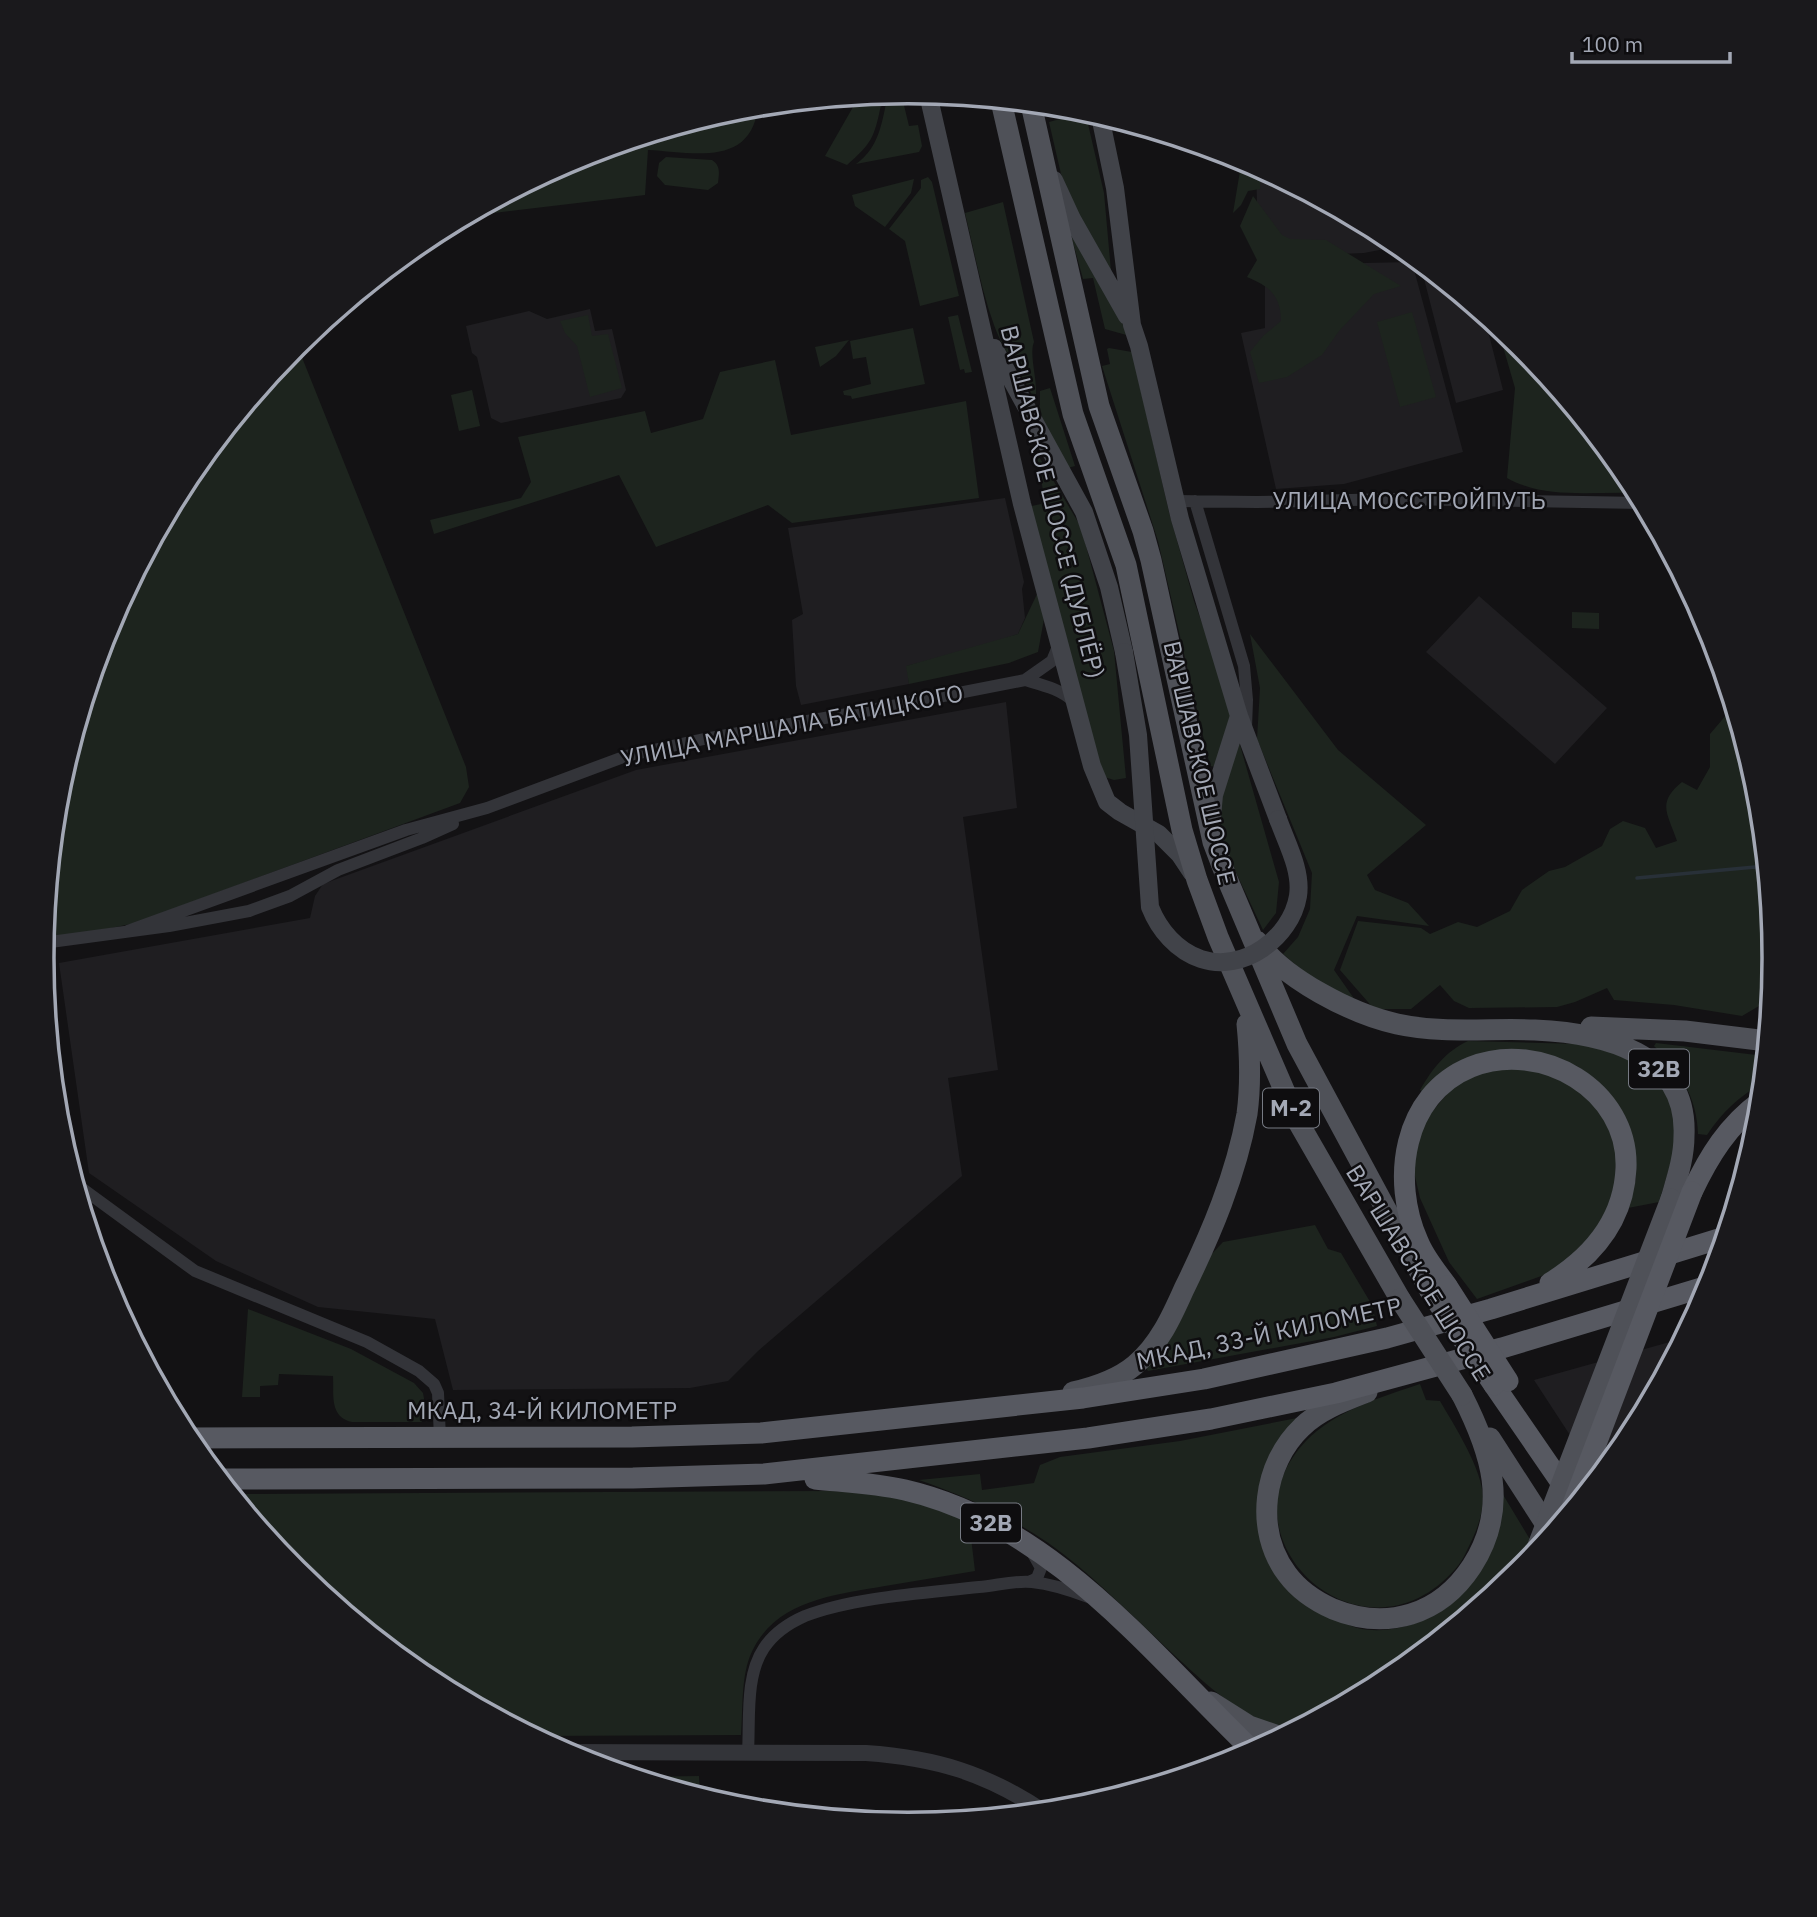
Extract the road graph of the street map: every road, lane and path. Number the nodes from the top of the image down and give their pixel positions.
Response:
1 (930, 105) edge
2 (1003, 110) edge
3 (1033, 114) edge
4 (1036, 127) junction
5 (1102, 127) edge
6 (979, 319) junction
7 (1132, 325) junction
8 (1175, 501) junction
9 (1195, 501) junction
10 (1631, 503) edge
11 (1059, 644) junction
12 (1025, 680) junction
13 (1074, 702) junction
14 (1242, 724) junction
15 (482, 810) junction
16 (1213, 842) junction
17 (1197, 880) junction
18 (1245, 923) junction
19 (128, 931) junction
20 (55, 941) edge
21 (1246, 1004) junction
22 (1532, 1030) junction
23 (1758, 1040) edge
24 (1748, 1112) edge
25 (1362, 1168) junction
26 (87, 1192) edge
27 (1714, 1240) edge
28 (1418, 1243) junction
29 (1439, 1288) junction
30 (1696, 1289) edge
31 (1490, 1309) junction
32 (1450, 1363) junction
33 (1501, 1383) junction
34 (1462, 1395) junction
35 (1017, 1406) junction
36 (896, 1420) joint
37 (202, 1438) edge
38 (440, 1438) junction
39 (701, 1477) junction
40 (231, 1479) edge
41 (1580, 1487) edge
42 (1579, 1488) edge
43 (1572, 1497) edge
44 (1547, 1526) edge
45 (1544, 1529) edge
46 (1023, 1540) junction
47 (1029, 1582) junction
48 (1100, 1601) junction
49 (1192, 1689) junction
50 (1268, 1733) edge
51 (1245, 1743) edge
52 (593, 1752) edge
53 (748, 1752) junction
54 (1031, 1803) edge

1 - 6 main road, ВАРШАВСКОЕ ШОССЕ (ДУБЛЁР)
2 - 17 main road, ВАРШАВСКОЕ ШОССЕ
3 - 4 main road, ВАРШАВСКОЕ ШОССЕ
4 - 7 main road
4 - 16 main road, ВАРШАВСКОЕ ШОССЕ
5 - 7 main road
6 - 11 main road, ВАРШАВСКОЕ ШОССЕ (ДУБЛЁР)
6 - 14 main road, bridge
7 - 8 main road
8 - 9 street, УЛИЦА МОССТРОЙПУТЬ
8 - 14 main road
9 - 10 street, УЛИЦА МОССТРОЙПУТЬ
9 - 14 street
11 - 12 street, УЛИЦА МАРШАЛА БАТИЦКОГО
11 - 13 main road, ВАРШАВСКОЕ ШОССЕ (ДУБЛЁР)
12 - 13 street, УЛИЦА МАРШАЛА БАТИЦКОГО
12 - 15 street, УЛИЦА МАРШАЛА БАТИЦКОГО
13 - 17 main road, ВАРШАВСКОЕ ШОССЕ (ДУБЛЁР)
14 - 16 main road
15 - 19 street, УЛИЦА МАРШАЛА БАТИЦКОГО
15 - 19 street, УЛИЦА МАРШАЛА БАТИЦКОГО
16 - 18 main road, ВАРШАВСКОЕ ШОССЕ
17 - 21 main road, ВАРШАВСКОЕ ШОССЕ / М-2
18 - 22 main road
18 - 25 main road, ВАРШАВСКОЕ ШОССЕ / М-2
19 - 20 street, УЛИЦА МАРШАЛА БАТИЦКОГО
21 - 34 main road, ВАРШАВСКОЕ ШОССЕ / М-2, bridge
21 - 35 main road
22 - 23 main road, 32B
22 - 45 main road, 32B, bridge
24 - 41 highway, bridge
25 - 28 main road
25 - 29 main road, ВАРШАВСКОЕ ШОССЕ / М-2
26 - 38 street
27 - 31 highway, МКАД, 33-Й КИЛОМЕТР
28 - 29 highway
28 - 31 highway
29 - 33 highway, ВАРШАВСКОЕ ШОССЕ / М-2, bridge
30 - 32 highway
31 - 35 highway, МКАД, 33-Й КИЛОМЕТР
32 - 34 main road
32 - 39 highway
33 - 42 highway
33 - 43 highway, ВАРШАВСКОЕ ШОССЕ / М-2
34 - 44 main road, ВАРШАВСКОЕ ШОССЕ / М-2
35 - 36 highway, МКАД, 33-Й КИЛОМЕТР
36 - 38 highway, МКАД, 34-Й КИЛОМЕТР
37 - 38 highway, МКАД, 34-Й КИЛОМЕТР
39 - 40 highway
39 - 46 highway, 32B
46 - 47 street
46 - 48 highway, 32B
47 - 48 street
47 - 53 street
48 - 49 highway, 32B
49 - 50 main road, 32B
49 - 51 highway
52 - 53 street
53 - 54 street

